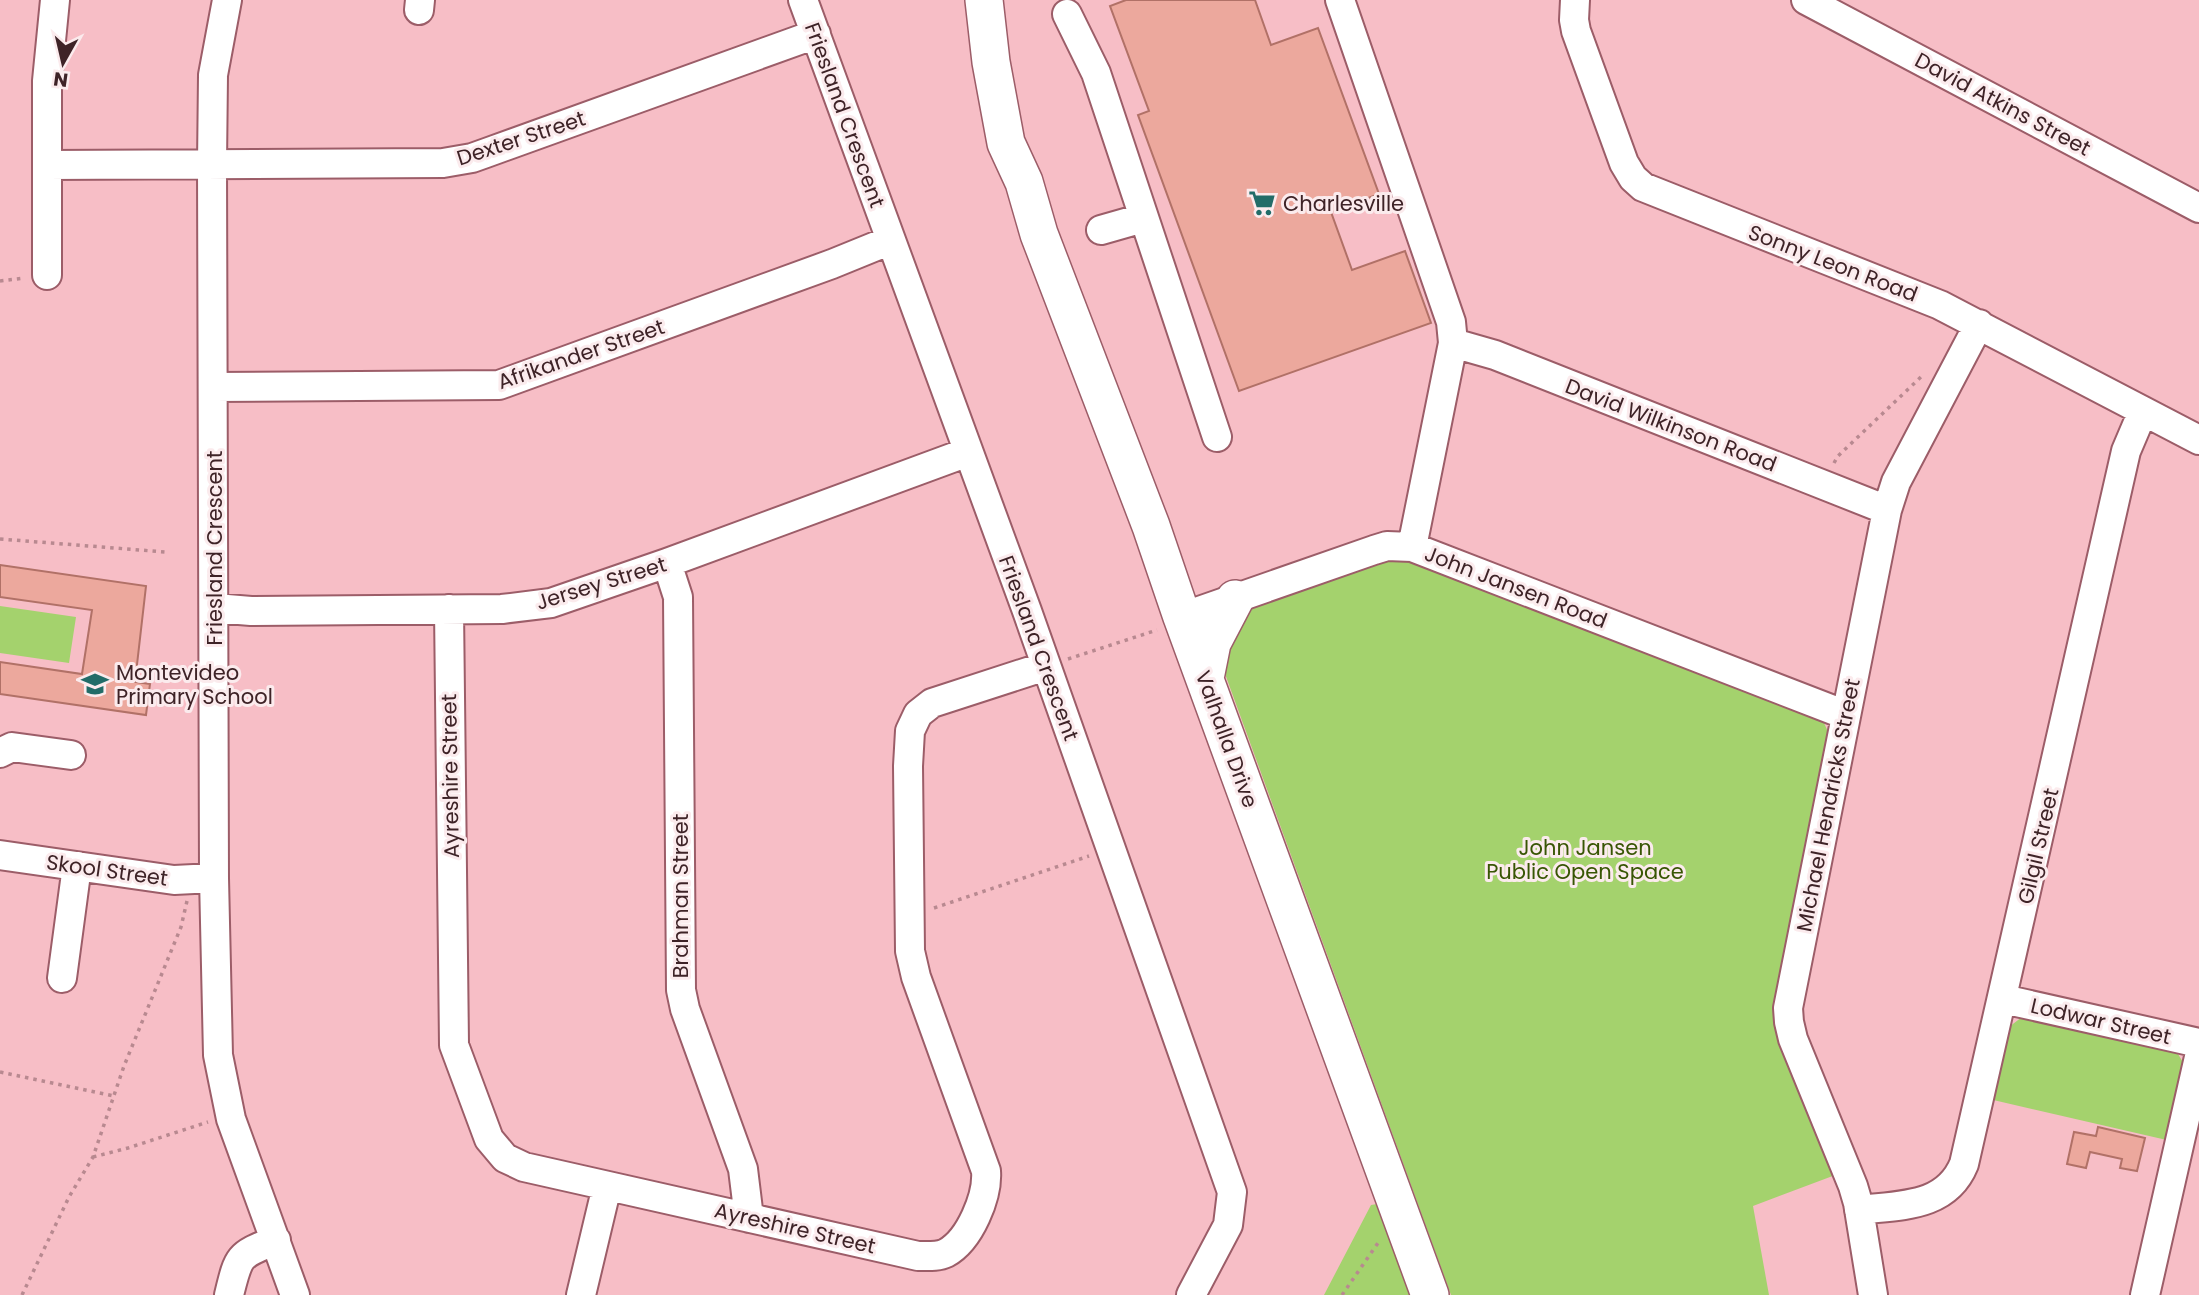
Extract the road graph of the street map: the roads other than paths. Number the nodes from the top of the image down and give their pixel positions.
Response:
1 (55, 0) edge
2 (227, 0) edge
3 (803, 0) edge
4 (984, 0) edge
5 (1010, 0) edge
6 (1340, 0) edge
7 (1575, 0) edge
8 (1806, 0) edge
9 (1067, 13) dead end
10 (816, 34) junction
11 (212, 164) junction
12 (47, 165) junction
13 (1024, 183) junction
14 (2199, 208) edge
15 (1143, 218) junction
16 (1101, 230) dead end
17 (891, 240) junction
18 (47, 275) dead end
19 (1979, 324) junction
20 (1453, 343) junction
21 (214, 387) junction
22 (2143, 411) junction
23 (1217, 437) dead end
24 (2199, 440) edge
25 (968, 452) junction
26 (1887, 510) junction
27 (1412, 547) junction
28 (667, 564) junction
29 (1235, 600) junction
30 (215, 608) junction
31 (449, 610) junction
32 (1171, 623) junction
33 (1046, 666) junction
34 (1205, 678) junction
35 (1846, 715) junction
36 (0, 753) edge
37 (71, 755) dead end
38 (0, 855) edge
39 (78, 866) junction
40 (203, 878) junction
41 (62, 978) dead end
42 (2003, 999) junction
43 (2199, 1042) edge
44 (2199, 1057) edge
45 (607, 1186) junction
46 (1859, 1210) junction
47 (749, 1218) junction
48 (276, 1240) junction
49 (229, 1295) edge
50 (295, 1295) edge
51 (581, 1295) edge
52 (1191, 1295) edge
53 (1430, 1295) edge
54 (1873, 1295) edge
55 (2145, 1295) edge

1 - 12 street
2 - 11 street, Friesland Crescent
3 - 10 street, Friesland Crescent
4 - 13 main road, Valhalla Drive
5 - 13 main road, Valhalla Drive
6 - 20 street
7 - 19 street, Sonny Leon Road
8 - 14 street, David Atkins Street
9 - 15 street
10 - 11 street, Dexter Street
10 - 17 street, Friesland Crescent
11 - 12 street, Dexter Street
11 - 21 street, Friesland Crescent
12 - 18 street
13 - 32 main road, Valhalla Drive
15 - 16 street
15 - 23 street
17 - 21 street, Afrikander Street
17 - 25 street, Friesland Crescent
19 - 22 street, Sonny Leon Road
19 - 26 street, Michael Hendricks Street
20 - 26 street, David Wilkinson Road
20 - 27 street
21 - 30 street, Friesland Crescent
22 - 24 street, Sonny Leon Road
22 - 42 street, Gilgil Street
25 - 28 street, Jersey Street
25 - 33 street, Friesland Crescent
26 - 35 street, Michael Hendricks Street
27 - 29 street, John Jansen Road
27 - 35 street, John Jansen Road
28 - 31 street, Jersey Street
28 - 47 street, Brahman Street
29 - 32 street, John Jansen Road
29 - 34 main road
30 - 31 street, Jersey Street
30 - 40 street, Friesland Crescent
31 - 45 street, Ayreshire Street
32 - 34 main road, Valhalla Drive
33 - 47 street, Ayreshire Street
33 - 52 street, Friesland Crescent
34 - 53 main road, Valhalla Drive
35 - 46 street, Michael Hendricks Street
36 - 37 street
38 - 39 street, Skool Street
39 - 40 street, Skool Street
39 - 41 street
40 - 48 street, Friesland Crescent
42 - 43 street, Lodwar Street
42 - 46 street, Gilgil Street
44 - 55 street
45 - 47 street, Ayreshire Street
45 - 51 street
46 - 54 street, Michael Hendricks Street
48 - 49 street
48 - 50 street, Friesland Crescent

